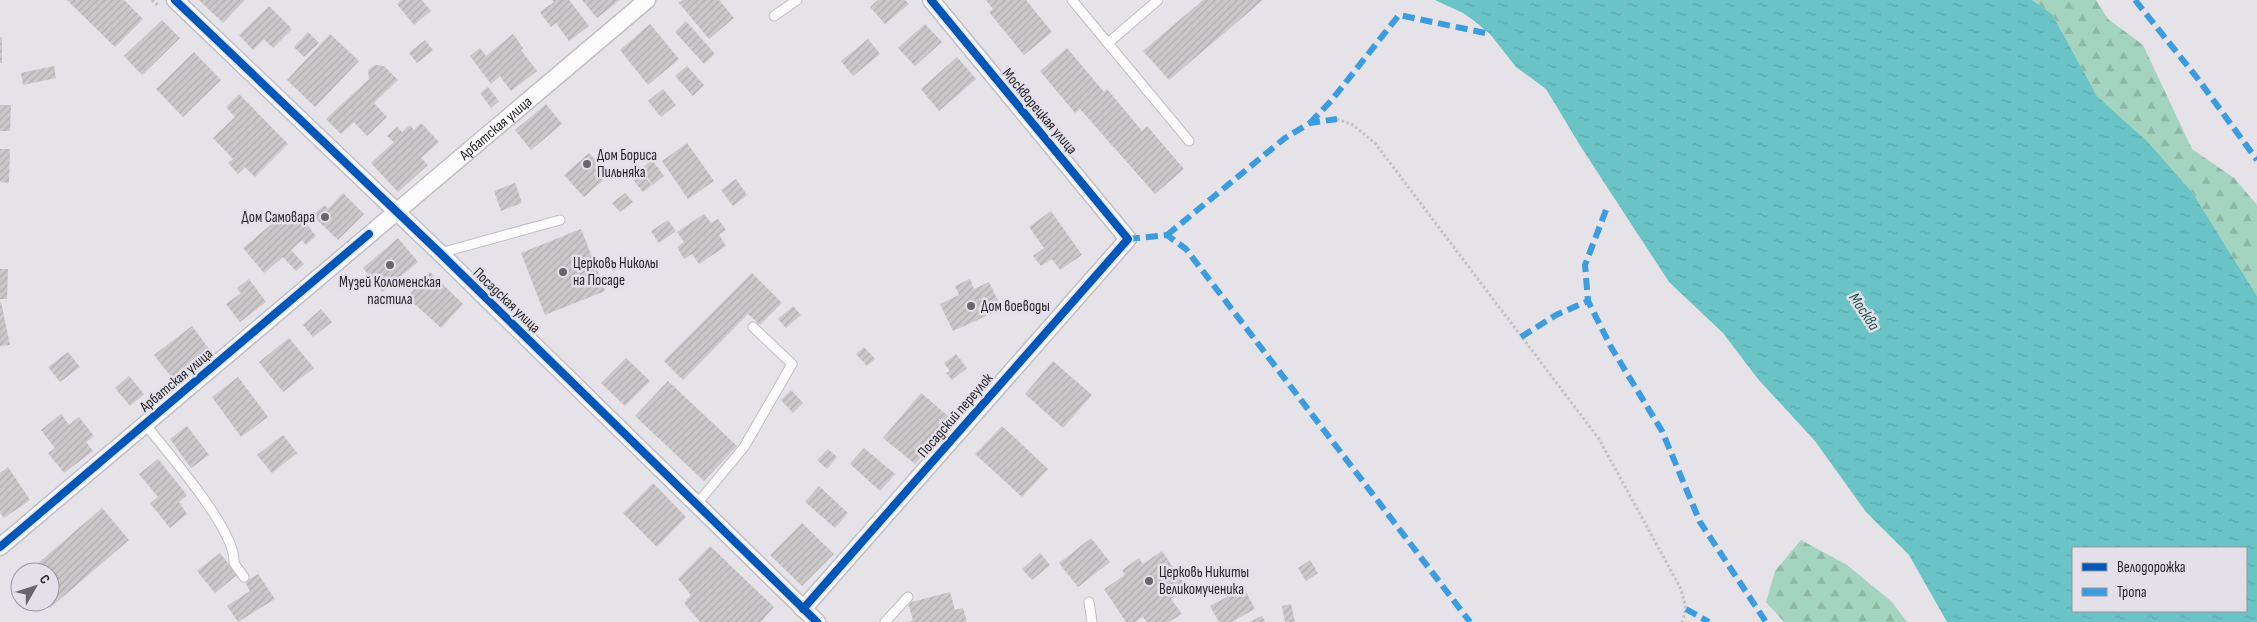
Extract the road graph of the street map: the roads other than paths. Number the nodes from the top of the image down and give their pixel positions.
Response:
1 (176, 0) edge
2 (647, 0) edge
3 (797, 0) edge
4 (931, 0) edge
5 (1072, 0) edge
6 (1158, 0) edge
7 (774, 16) dead end
8 (1108, 43) junction
9 (1189, 141) dead end
10 (396, 211) junction
11 (560, 220) dead end
12 (1128, 239) joint
13 (440, 252) junction
14 (753, 327) dead end
15 (145, 424) junction
16 (696, 505) junction
17 (0, 547) edge
18 (244, 577) dead end
19 (908, 597) dead end
20 (1089, 602) dead end
21 (803, 609) junction
22 (817, 622) edge
23 (885, 622) edge
24 (1092, 622) edge

1 - 10 street, Посадская улица
2 - 10 street, Арбатская улица
3 - 7 lane
4 - 12 street, Москворецкая улица
5 - 8 lane
6 - 8 lane
8 - 9 lane
10 - 13 street, Посадская улица
10 - 15 street, Арбатская улица
11 - 13 lane
12 - 21 street, Посадский переулок
13 - 16 street, Посадская улица
14 - 16 lane
15 - 17 street, Арбатская улица
15 - 18 lane
16 - 21 street, Посадская улица
19 - 23 lane
20 - 24 lane
21 - 22 street, Посадская улица

